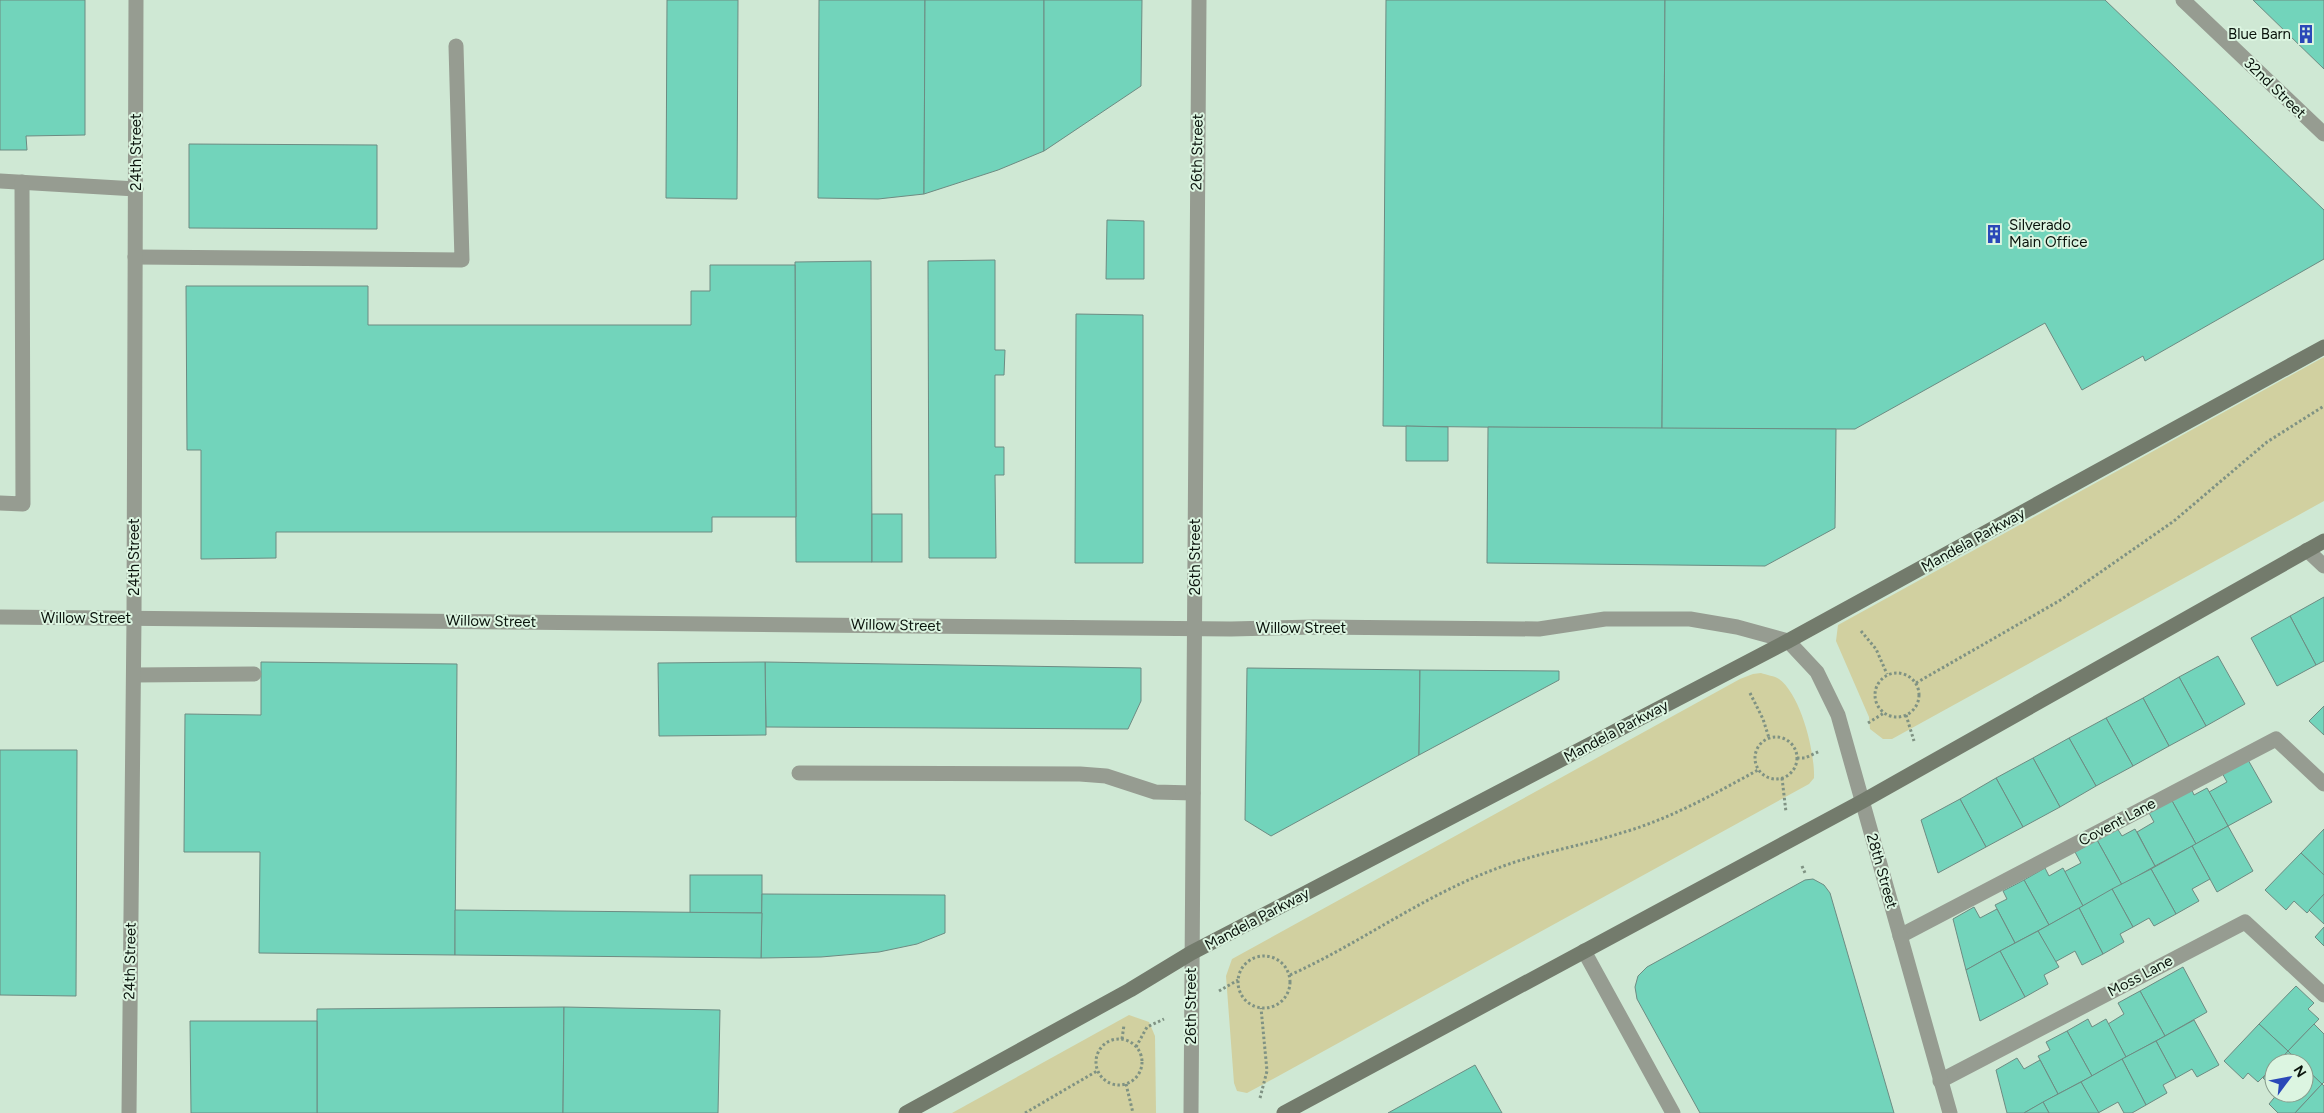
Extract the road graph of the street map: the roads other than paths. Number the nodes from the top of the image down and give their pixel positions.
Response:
1 (136, 0) edge
2 (1199, 0) edge
3 (2183, 0) edge
4 (456, 46) dead end
5 (2324, 134) edge
6 (0, 181) edge
7 (22, 182) junction
8 (136, 188) junction
9 (135, 257) junction
10 (2324, 347) edge
11 (0, 503) edge
12 (2324, 541) edge
13 (2307, 550) junction
14 (2324, 566) edge
15 (0, 617) edge
16 (134, 618) junction
17 (1195, 628) junction
18 (1788, 641) junction
19 (254, 674) dead end
20 (134, 675) junction
21 (799, 773) dead end
22 (2324, 784) edge
23 (1193, 793) junction
24 (1863, 801) junction
25 (1900, 936) junction
26 (1584, 951) junction
27 (1191, 953) junction
28 (2324, 996) edge
29 (1940, 1081) junction
30 (129, 1113) edge
31 (906, 1113) edge
32 (1191, 1113) edge
33 (1284, 1113) edge
34 (1673, 1113) edge
35 (1950, 1113) edge

1 - 8 street, 24th Street
2 - 17 street, 26th Street
3 - 5 street, 32nd Street
4 - 9 street
6 - 7 street
7 - 8 street
7 - 11 street
8 - 9 street, 24th Street
9 - 16 street, 24th Street
10 - 18 main road, Mandela Parkway
12 - 13 main road
13 - 14 street
13 - 24 main road
15 - 16 street, Willow Street
16 - 17 street, Willow Street
16 - 20 street, 24th Street
17 - 18 street, Willow Street
17 - 23 street, 26th Street
18 - 24 street, 28th Street
18 - 27 main road, Mandela Parkway
19 - 20 street
20 - 30 street, 24th Street
21 - 23 street
22 - 25 street, Covent Lane
23 - 27 street, 26th Street
24 - 25 street, 28th Street
24 - 26 main road
25 - 29 street, 28th Street
26 - 33 main road
26 - 34 street
27 - 31 main road, Mandela Parkway
27 - 32 street, 26th Street
28 - 29 street, Moss Lane
29 - 35 street, 28th Street

